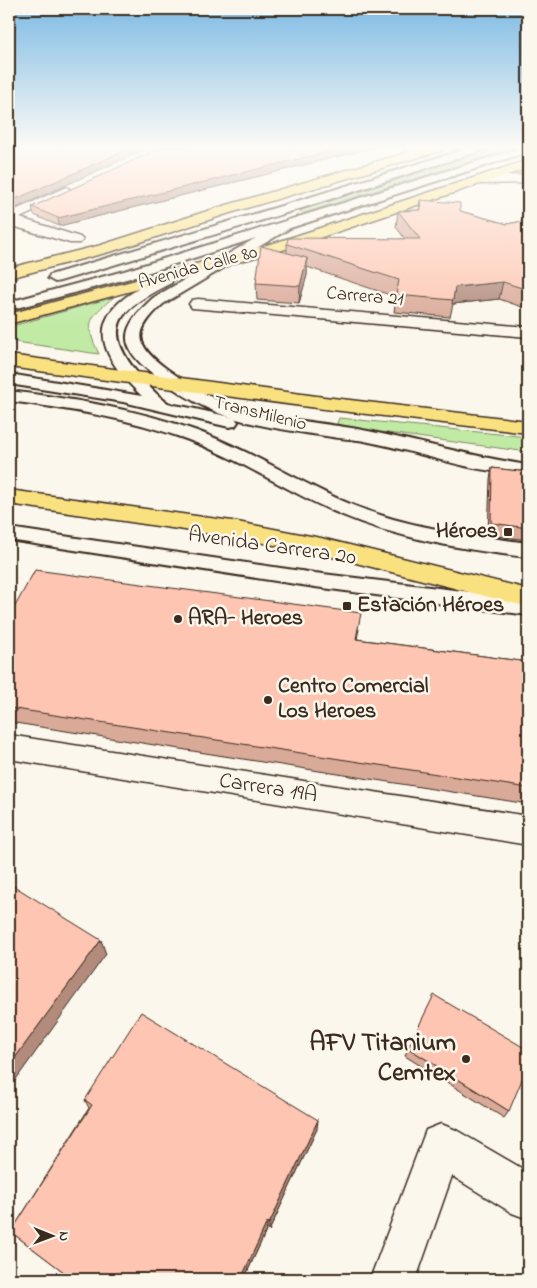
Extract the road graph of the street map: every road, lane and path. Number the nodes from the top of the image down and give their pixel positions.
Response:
1 (34, 207) edge
2 (235, 207) edge
3 (292, 207) joint
4 (346, 207) edge
5 (400, 207) edge
6 (225, 210) junction
7 (9, 219) edge
8 (284, 227) junction
9 (75, 240) junction
10 (46, 247) dead end
11 (211, 249) junction
12 (232, 259) junction
13 (9, 273) edge
14 (172, 276) junction
15 (41, 282) dead end
16 (198, 304) dead end
17 (9, 306) edge
18 (9, 319) edge
19 (528, 332) edge
20 (9, 361) edge
21 (134, 378) junction
22 (9, 379) edge
23 (177, 383) junction
24 (9, 396) edge
25 (163, 407) junction
26 (528, 427) edge
27 (216, 445) junction
28 (482, 463) junction
29 (528, 470) edge
30 (9, 497) edge
31 (9, 534) edge
32 (528, 550) edge
33 (528, 598) edge
34 (528, 607) edge
35 (9, 747) edge
36 (528, 831) edge
37 (528, 1197) edge
38 (393, 1279) edge

1 - 7 street
2 - 6 highway, Avenida Calle 80
3 - 11 lane, TransMilenio
3 - 15 lane, TransMilenio
4 - 8 lane, TransMilenio
5 - 12 highway, Avenida Calle 80
6 - 9 highway
6 - 13 highway, Avenida Calle 80
7 - 9 street
8 - 11 lane, TransMilenio
8 - 12 lane, TransMilenio
9 - 10 highway
11 - 14 lane, TransMilenio
11 - 17 lane, TransMilenio
12 - 14 highway, Avenida Calle 80
12 - 23 lane, TransMilenio
14 - 18 highway, Avenida Calle 80
14 - 21 lane, TransMilenio
16 - 19 street, Carrera 21
20 - 21 highway
21 - 23 highway
21 - 25 lane, TransMilenio
22 - 25 lane, TransMilenio
23 - 26 highway
23 - 28 lane, TransMilenio
24 - 27 lane, TransMilenio
25 - 27 lane, TransMilenio
25 - 28 lane, TransMilenio
27 - 32 lane
28 - 29 lane, TransMilenio
30 - 33 highway
31 - 34 lane, Avenida Carrera 20
35 - 36 street, Carrera 19A
37 - 38 street

